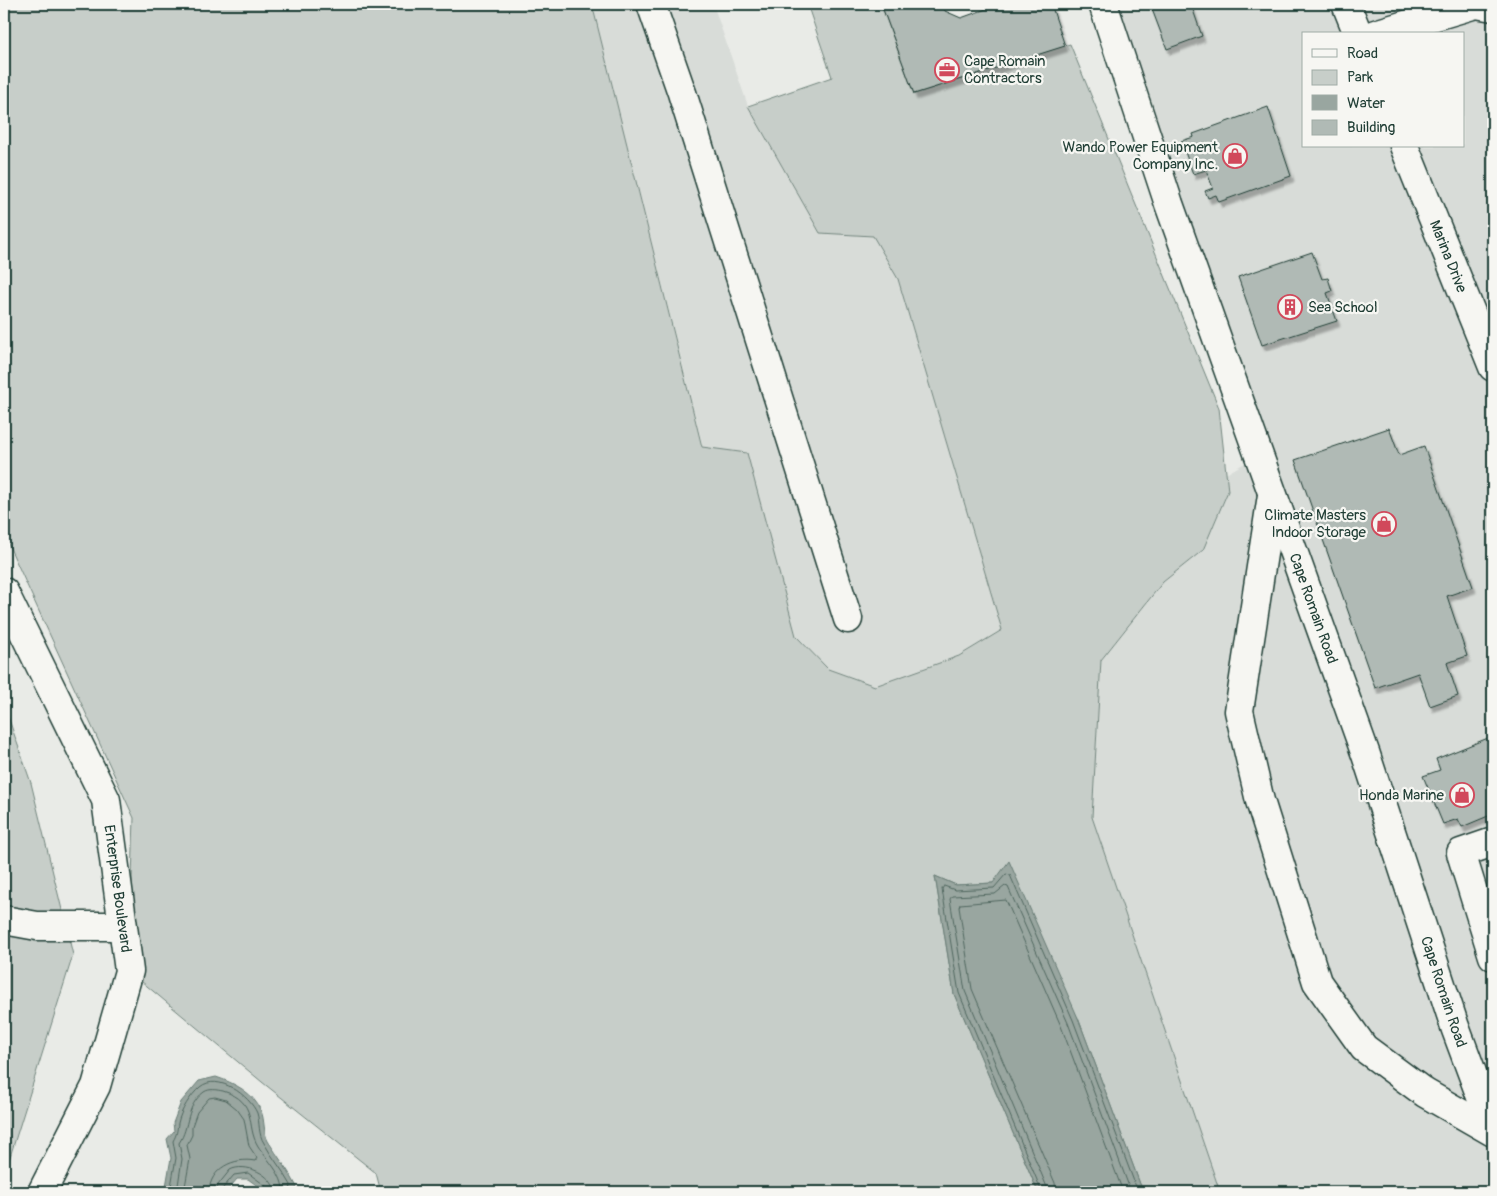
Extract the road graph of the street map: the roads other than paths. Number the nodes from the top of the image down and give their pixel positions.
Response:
1 (651, 4) edge
2 (1103, 4) edge
3 (1346, 4) edge
4 (1493, 7) edge
5 (1357, 32) edge
6 (1382, 32) edge
7 (1405, 148) edge
8 (1493, 367) edge
9 (1273, 493) junction
10 (4, 592) edge
11 (848, 619) dead end
12 (1493, 842) edge
13 (4, 920) edge
14 (122, 926) junction
15 (1493, 956) edge
16 (1493, 1130) edge
17 (42, 1192) edge

1 - 11 street
2 - 9 street, Cape Romain Road
3 - 5 street
4 - 6 street
7 - 8 street, Marina Drive
9 - 16 street, Cape Romain Road
9 - 16 street
10 - 14 street, Enterprise Boulevard
12 - 15 street
13 - 14 street
14 - 17 street, Enterprise Boulevard

